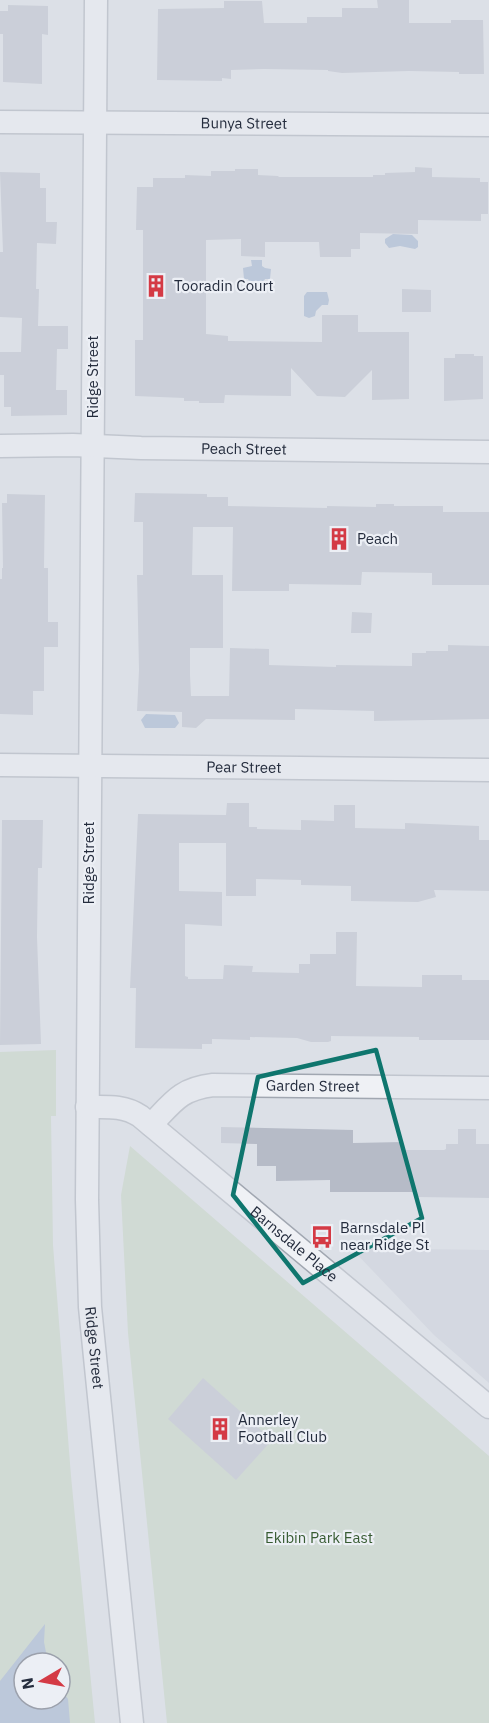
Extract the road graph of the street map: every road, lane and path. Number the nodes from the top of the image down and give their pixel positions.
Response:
1 (96, 0) edge
2 (0, 122) edge
3 (95, 122) junction
4 (489, 125) edge
5 (0, 446) edge
6 (93, 446) junction
7 (489, 452) edge
8 (0, 765) edge
9 (89, 766) junction
10 (489, 770) edge
11 (489, 1088) edge
12 (87, 1107) junction
13 (151, 1125) junction
14 (489, 1407) edge
15 (132, 1723) edge

1 - 3 street, Ridge Street
2 - 3 street, Bunya Street
3 - 4 street, Bunya Street
3 - 6 street, Ridge Street
5 - 6 street, Peach Street
6 - 7 street, Peach Street
6 - 9 street, Ridge Street
8 - 9 street, Pear Street
9 - 10 street, Pear Street
9 - 12 street, Ridge Street
11 - 13 street, Garden Street
12 - 13 street, Barnsdale Place
12 - 15 street, Ridge Street
13 - 14 street, Barnsdale Place

